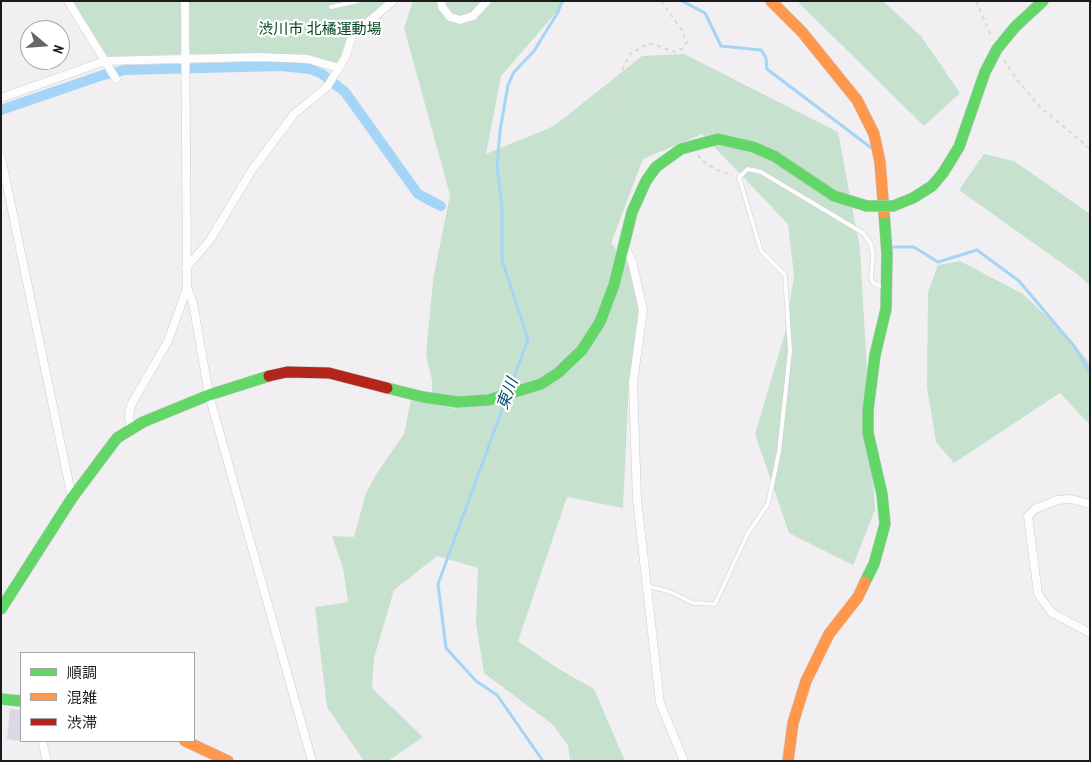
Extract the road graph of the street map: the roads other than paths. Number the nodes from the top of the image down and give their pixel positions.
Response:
1 (68, 1) edge
2 (184, 1) edge
3 (358, 1) edge
4 (393, 1) edge
5 (441, 1) edge
6 (487, 1) edge
7 (771, 1) edge
8 (1043, 1) edge
9 (331, 7) dead end
10 (185, 60) junction
11 (105, 61) junction
12 (338, 70) junction
13 (116, 80) dead end
14 (1, 98) edge
15 (1, 157) edge
16 (624, 245) junction
17 (186, 268) junction
18 (187, 288) junction
19 (886, 288) junction
20 (209, 395) junction
21 (131, 428) junction
22 (72, 498) junction
23 (1090, 504) edge
24 (647, 586) junction
25 (1, 609) edge
26 (1090, 632) edge
27 (1, 699) edge
28 (20, 701) edge
29 (42, 742) edge
30 (187, 742) edge
31 (47, 761) edge
32 (228, 761) edge
33 (312, 761) edge
34 (684, 761) edge
35 (788, 761) edge

1 - 11 street
2 - 10 street
3 - 9 lane
4 - 12 street
5 - 6 street
7 - 19 street
8 - 16 street, bridge
10 - 11 street
10 - 12 street
10 - 17 street
11 - 13 street
11 - 14 street
12 - 17 street
15 - 22 street
16 - 20 street
16 - 24 street
17 - 18 street
18 - 20 street
18 - 21 street
19 - 24 lane
19 - 35 street
20 - 21 street
20 - 33 street
21 - 22 street
22 - 25 street
23 - 26 street
24 - 34 street
27 - 28 street
29 - 31 street
30 - 32 street

